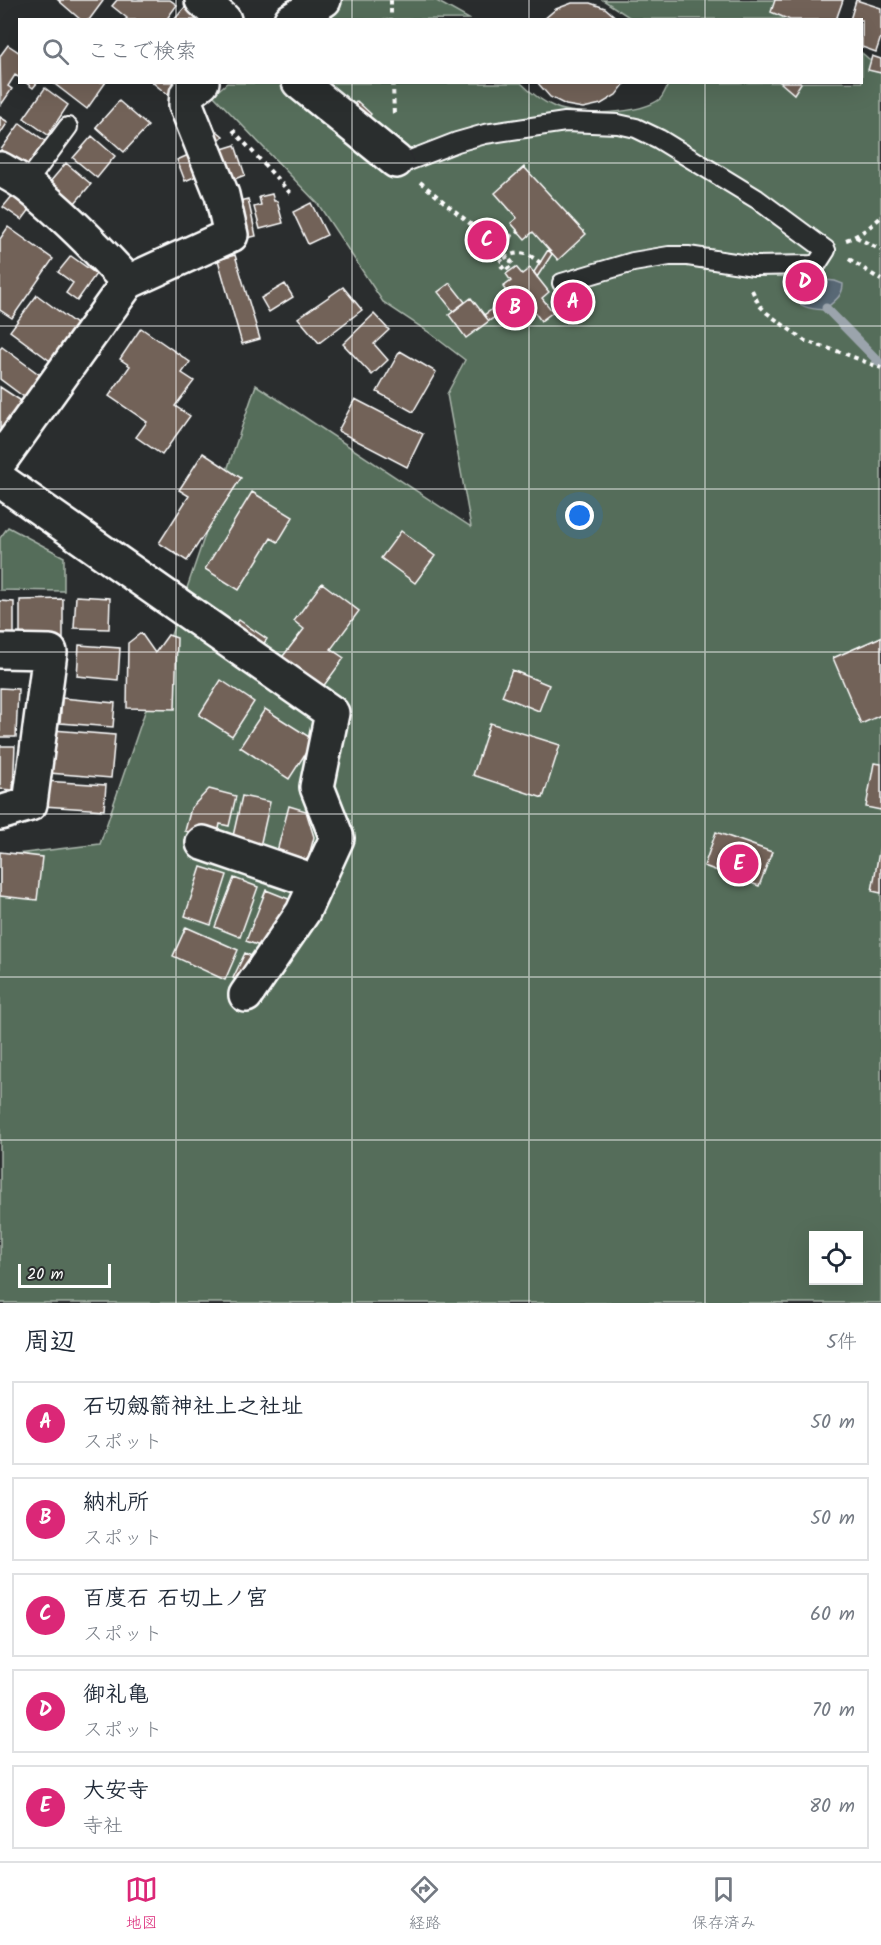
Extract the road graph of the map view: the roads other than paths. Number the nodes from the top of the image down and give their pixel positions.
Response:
1 (202, 0) edge
2 (324, 0) edge
3 (222, 18) edge
4 (294, 18) edge
5 (200, 84) edge
6 (301, 84) edge
7 (68, 127) dead end
8 (405, 169) joint
9 (9, 178) edge
10 (128, 282) junction
11 (562, 284) dead end
12 (1, 479) edge
13 (0, 651) edge
14 (0, 813) edge
15 (203, 843) dead end
16 (317, 882) junction
17 (246, 995) dead end

1 - 3 street
2 - 4 street
5 - 10 street
6 - 8 street
7 - 9 lane
8 - 11 lane
9 - 10 street
10 - 12 street
12 - 16 street
13 - 14 street
15 - 16 street
16 - 17 street

